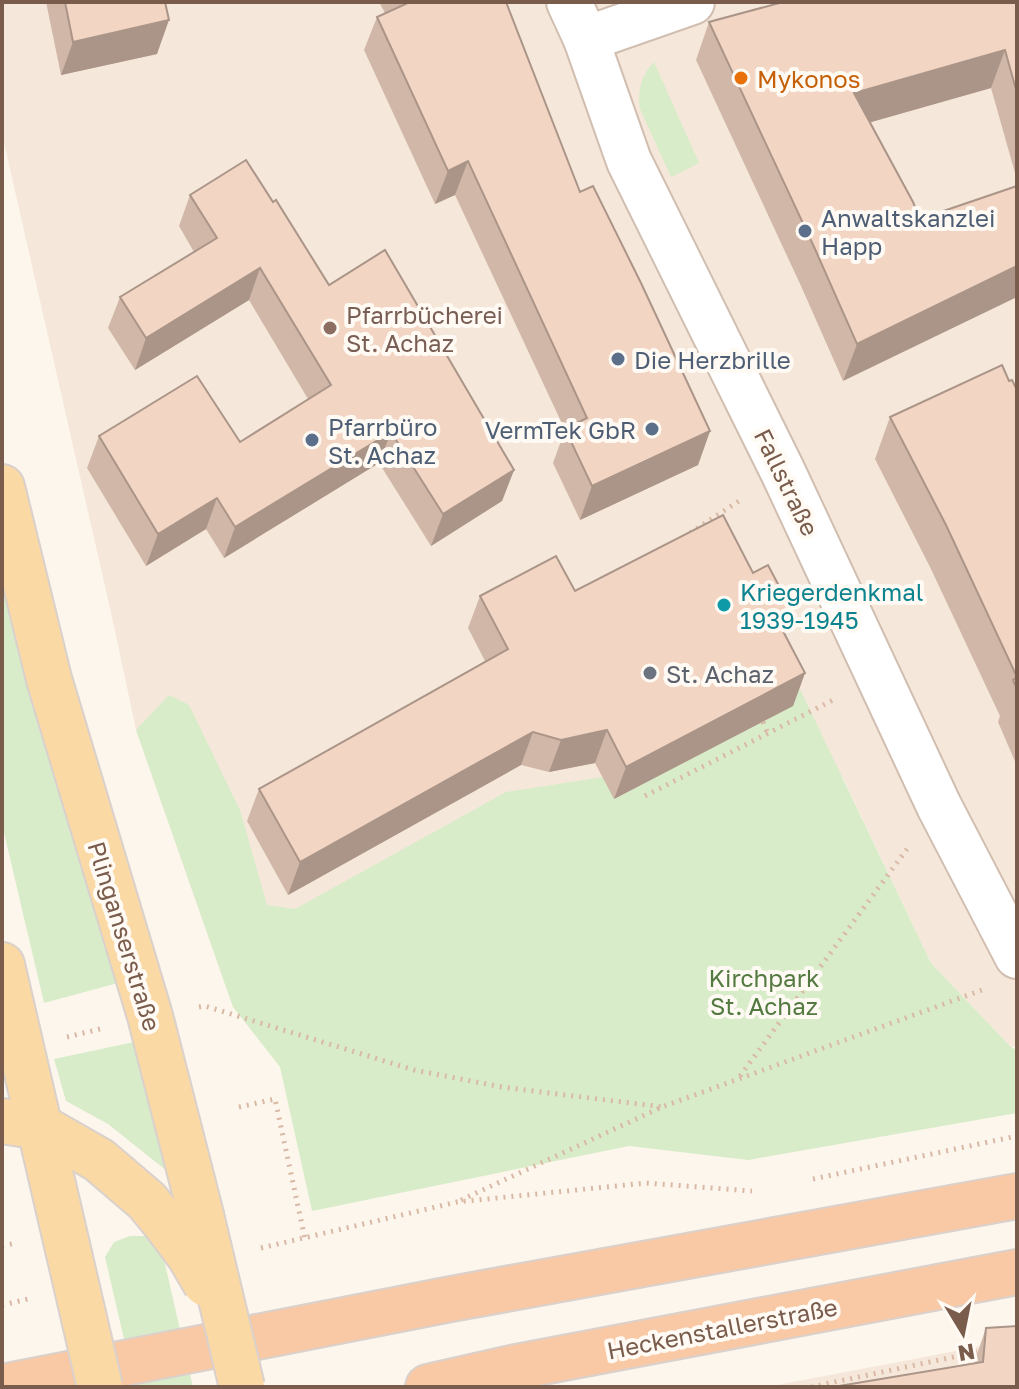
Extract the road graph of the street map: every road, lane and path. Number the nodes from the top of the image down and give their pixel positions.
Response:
1 (692, 2) edge
2 (577, 20) edge
3 (783, 472) junction
4 (2, 487) edge
5 (681, 538) edge
6 (878, 677) junction
7 (763, 722) edge
8 (768, 734) junction
9 (645, 796) dead end
10 (939, 806) junction
11 (1017, 956) edge
12 (2, 965) edge
13 (988, 988) dead end
14 (205, 1006) dead end
15 (739, 1077) junction
16 (239, 1107) dead end
17 (662, 1107) junction
18 (21, 1124) edge
19 (1017, 1136) edge
20 (799, 1182) dead end
21 (753, 1191) dead end
22 (1017, 1196) edge
23 (457, 1202) junction
24 (183, 1219) junction
25 (321, 1236) dead end
26 (305, 1239) dead end
27 (17, 1243) dead end
28 (2, 1246) edge
29 (1017, 1272) edge
30 (988, 1350) edge
31 (2, 1387) edge
32 (100, 1387) edge
33 (242, 1387) edge
34 (428, 1387) edge
35 (811, 1387) edge

1 - 2 street
2 - 3 street, Fallstraße
3 - 5 path
3 - 6 street, Fallstraße
4 - 24 main road, Plinganserstraße
6 - 8 path
6 - 10 street, Fallstraße
7 - 8 path
8 - 9 path
10 - 11 street, Fallstraße
10 - 15 path
12 - 18 main road
13 - 15 path
14 - 17 path
15 - 17 path
16 - 26 path
17 - 23 path
18 - 24 main road
18 - 32 main road, bridge
19 - 20 path
21 - 23 path
22 - 31 highway
23 - 25 path
24 - 33 main road, Plinganserstraße, bridge
27 - 28 path
29 - 34 highway, Heckenstallerstraße
30 - 35 path

